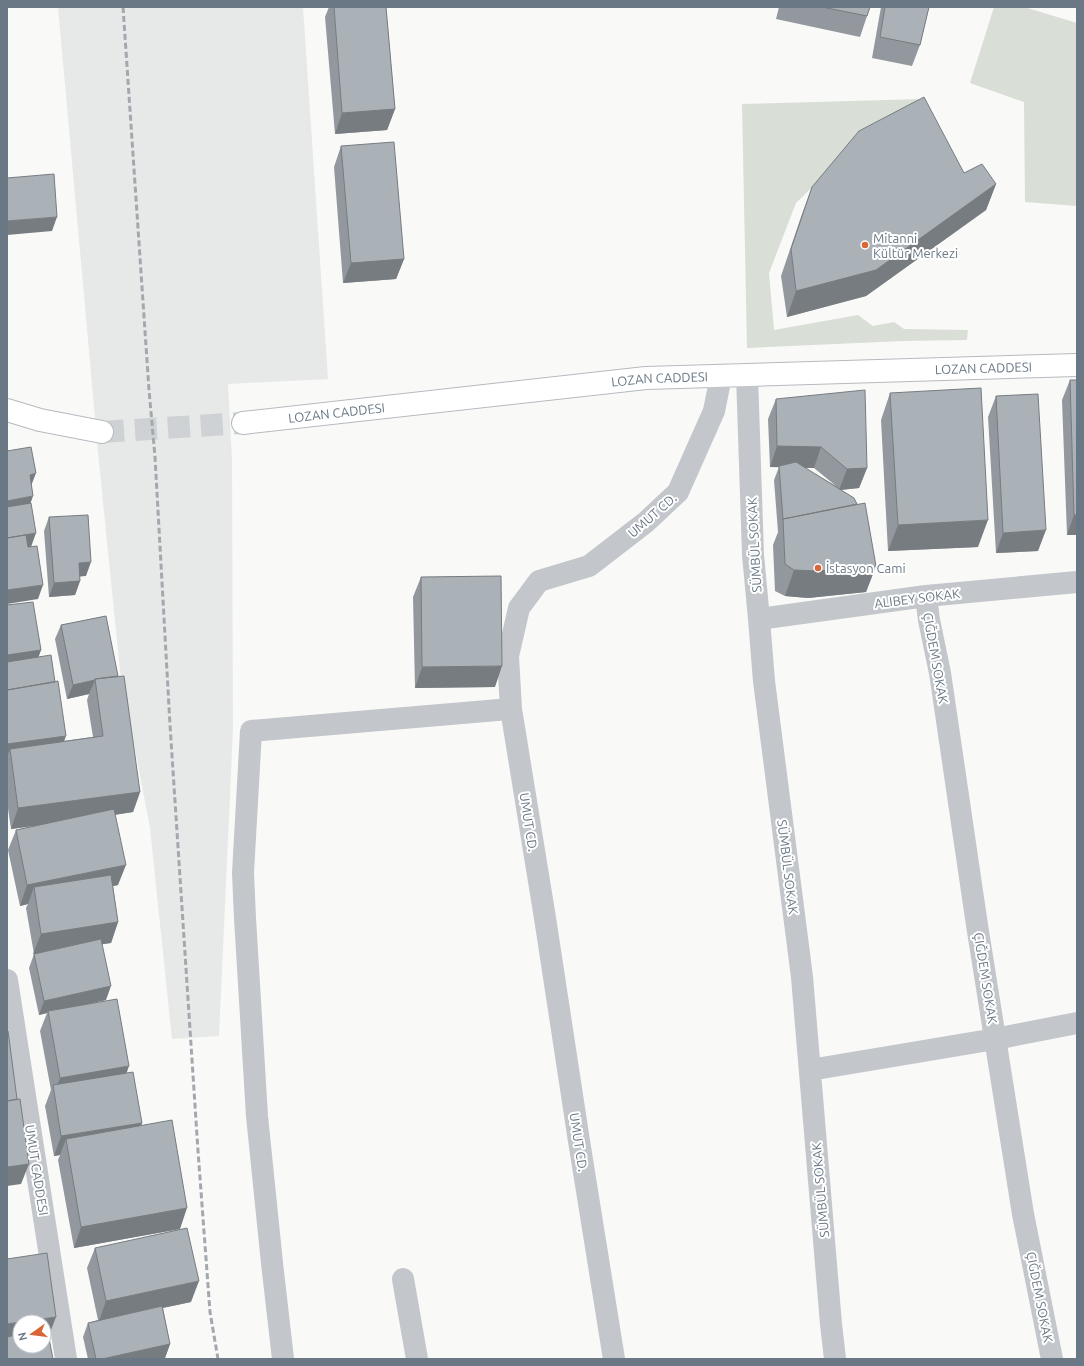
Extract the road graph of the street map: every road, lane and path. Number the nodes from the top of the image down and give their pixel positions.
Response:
1 (1077, 366) edge
2 (747, 375) junction
3 (721, 376) junction
4 (7, 410) edge
5 (243, 423) tunnel mouth
6 (102, 432) tunnel mouth
7 (1077, 582) edge
8 (926, 596) junction
9 (758, 619) junction
10 (511, 708) junction
11 (7, 980) edge
12 (1077, 1023) edge
13 (11, 1029) edge
14 (995, 1039) junction
15 (810, 1070) junction
16 (50, 1257) junction
17 (29, 1260) edge
18 (402, 1279) dead end
19 (66, 1359) edge
20 (283, 1359) edge
21 (417, 1359) edge
22 (614, 1359) edge
23 (835, 1359) edge
24 (1052, 1359) edge

1 - 2 main road, LOZAN CADDESI
2 - 3 main road, LOZAN CADDESI
2 - 9 street, SÜMBÜL SOKAK
3 - 5 main road, LOZAN CADDESI
3 - 10 street, UMUT CD.
4 - 6 main road
7 - 8 street, ALIBEY SOKAK
8 - 9 street, ALIBEY SOKAK
8 - 14 street, ÇIĞDEM SOKAK
9 - 15 street, SÜMBÜL SOKAK
10 - 20 street
10 - 22 street, UMUT CD.
11 - 13 street, UMUT CADDESI
12 - 14 street
13 - 16 street, UMUT CADDESI
14 - 15 street
14 - 24 street, ÇIĞDEM SOKAK
15 - 23 street, SÜMBÜL SOKAK
16 - 17 street
16 - 19 street, UMUT CADDESI
18 - 21 street

